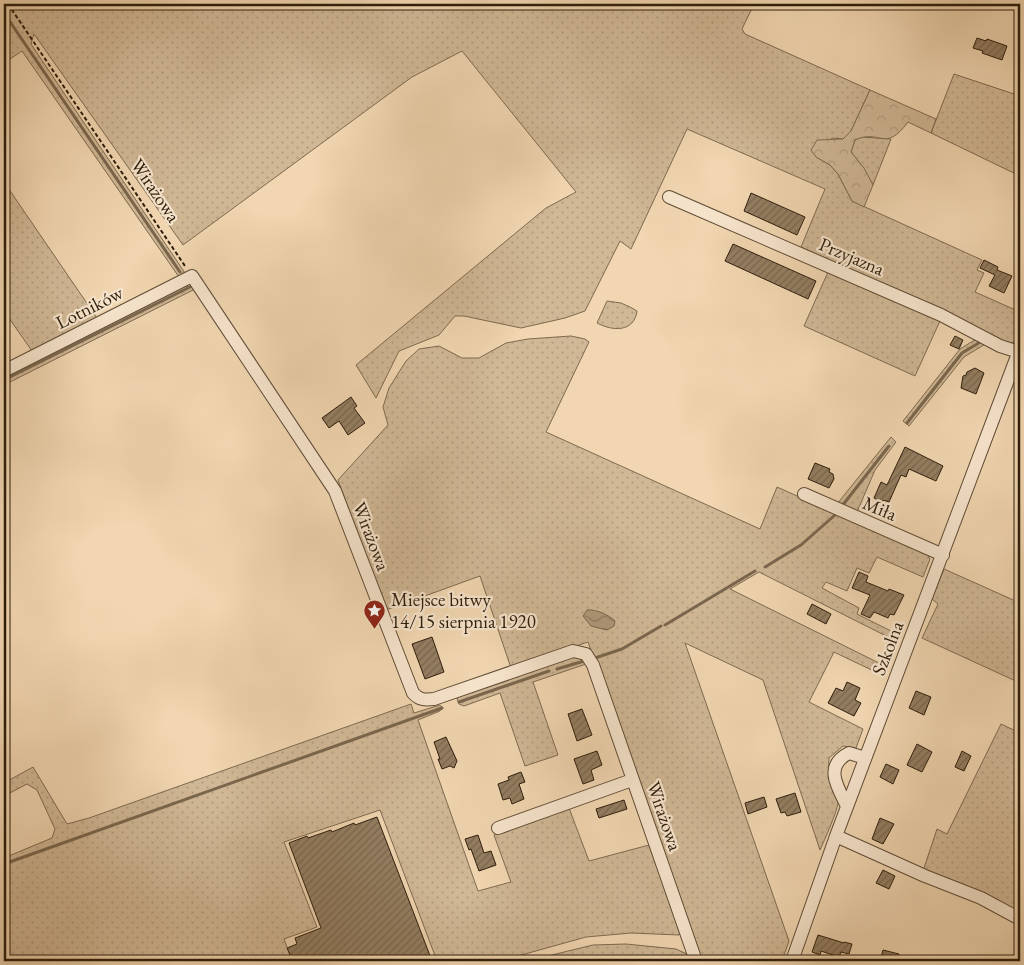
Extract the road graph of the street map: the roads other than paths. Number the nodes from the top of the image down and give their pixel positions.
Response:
1 (669, 197) dead end
2 (192, 276) joint
3 (1020, 350) edge
4 (4, 371) edge
5 (804, 494) dead end
6 (943, 555) junction
7 (865, 758) junction
8 (632, 780) junction
9 (847, 806) junction
10 (498, 828) dead end
11 (836, 836) junction
12 (1020, 919) edge
13 (696, 961) edge
14 (792, 961) edge

1 - 3 street, Przyjazna
2 - 4 street, Lotników
2 - 8 street, Wirażowa
3 - 6 street, Szkolna
5 - 6 street, Miła
6 - 7 street, Szkolna
7 - 9 street, Szkolna
7 - 9 street
8 - 10 street
8 - 13 street, Wirażowa
9 - 11 street, Szkolna
11 - 12 street
11 - 14 street, Szkolna

